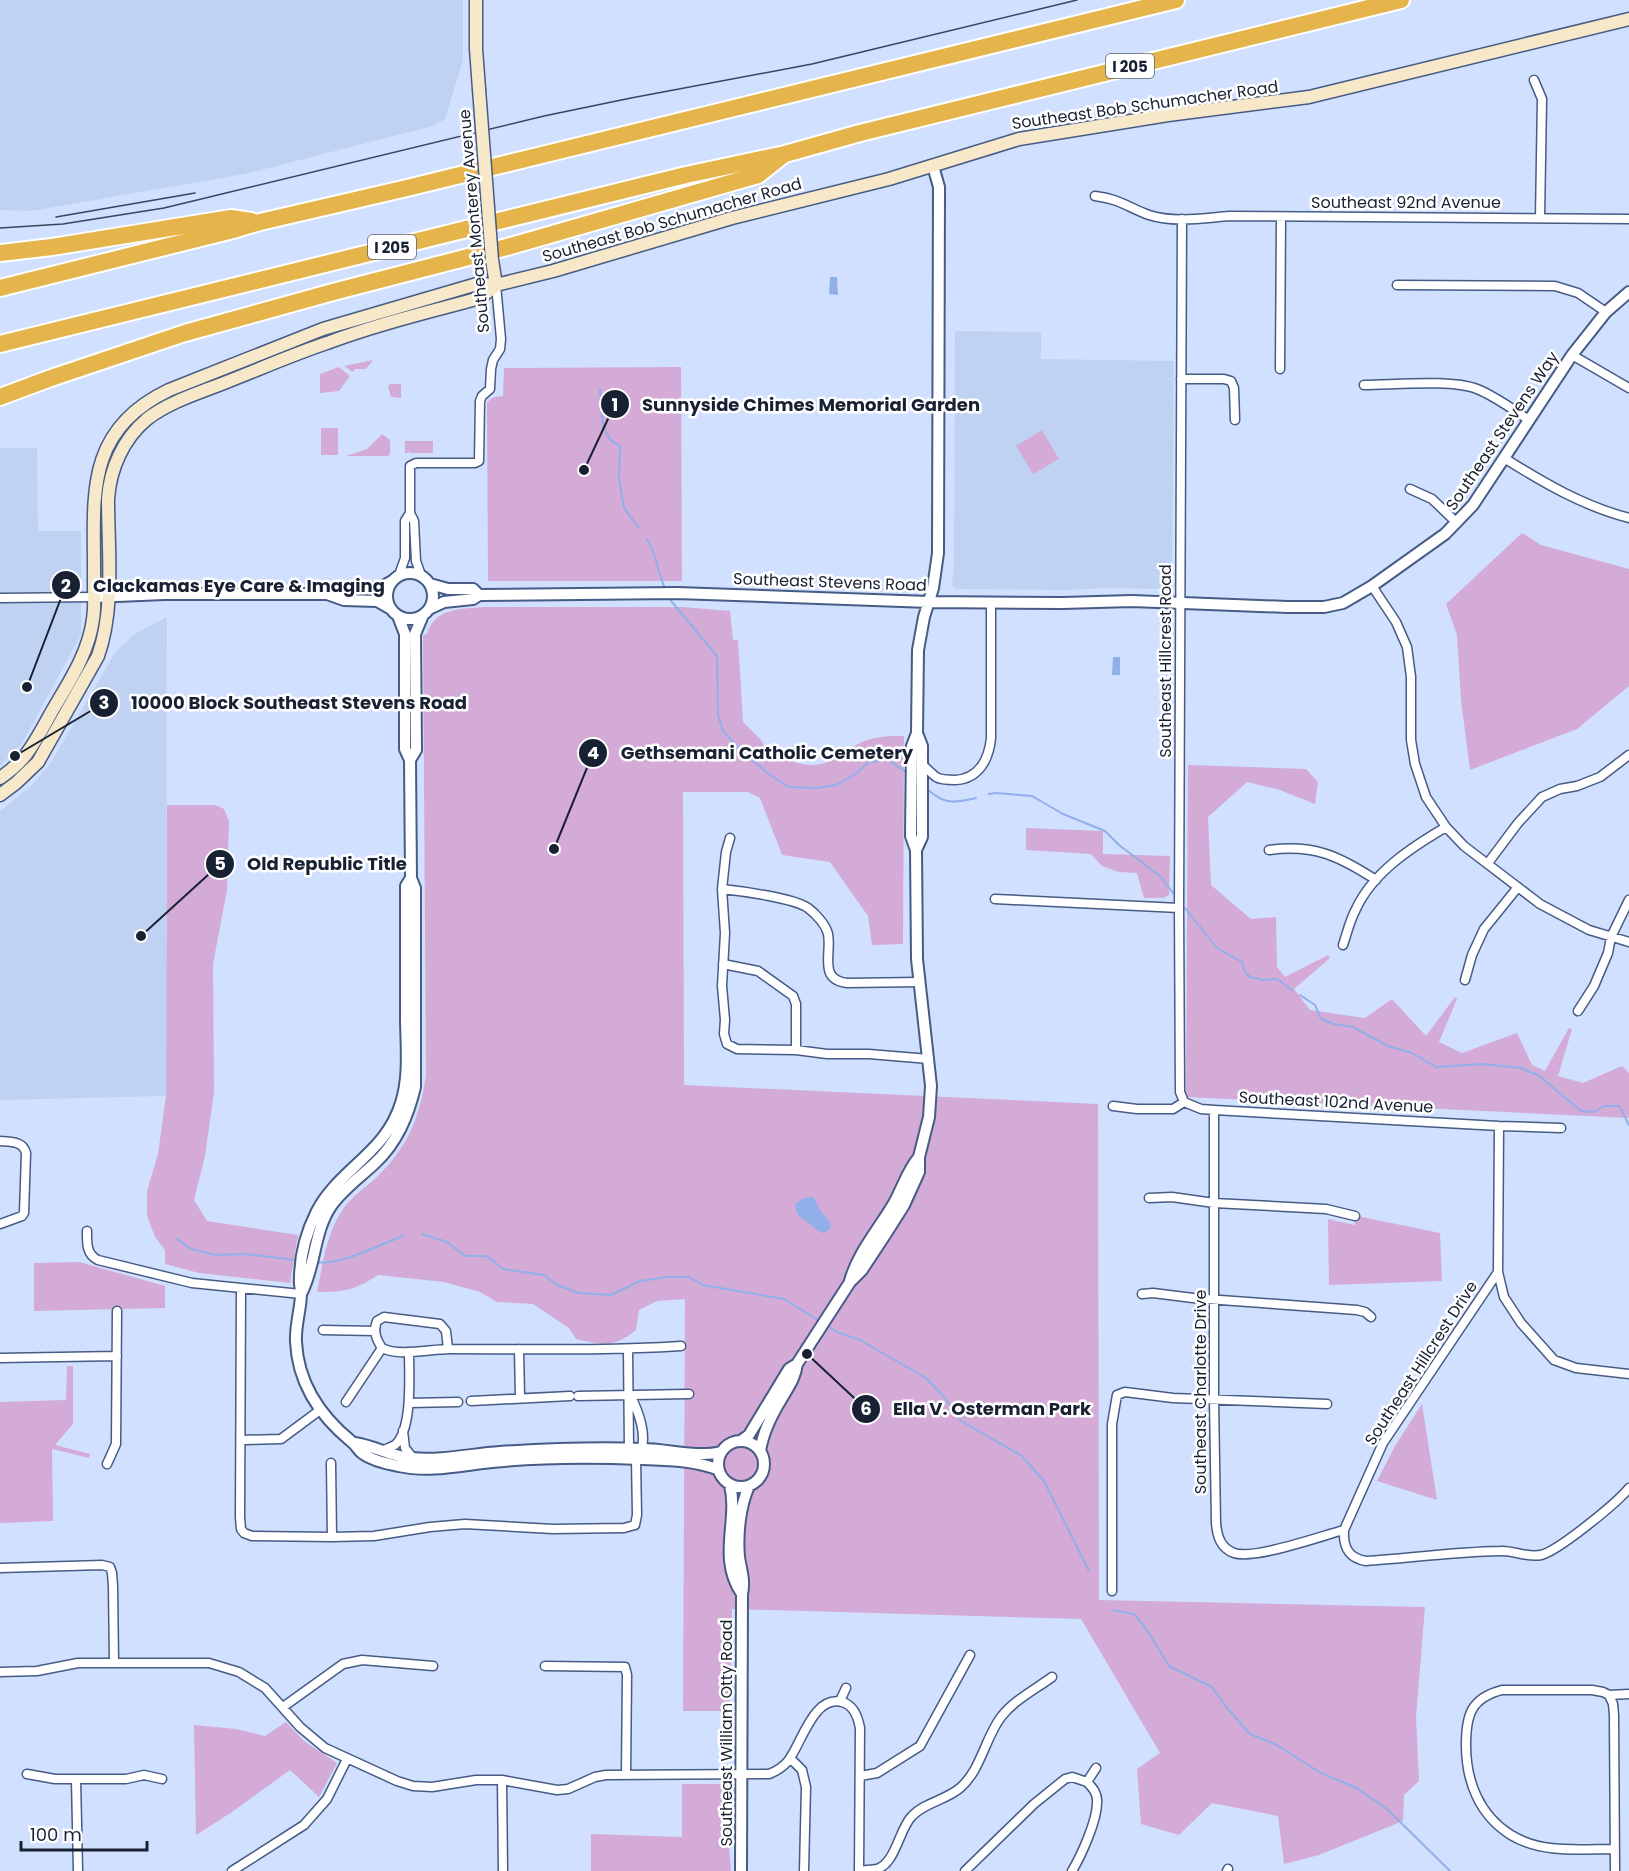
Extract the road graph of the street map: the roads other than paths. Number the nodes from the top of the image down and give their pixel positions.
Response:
1 (476, 0) edge
2 (1176, 0) edge
3 (1401, 0) edge
4 (1629, 19) edge
5 (1534, 80) dead end
6 (785, 154) junction
7 (933, 166) junction
8 (1095, 196) dead end
9 (1281, 217) junction
10 (1539, 218) junction
11 (1182, 219) junction
12 (1629, 219) edge
13 (260, 222) junction
14 (0, 253) edge
15 (496, 285) junction
16 (1397, 285) dead end
17 (0, 288) edge
18 (1629, 292) edge
19 (1606, 312) junction
20 (0, 344) edge
21 (1572, 355) junction
22 (1280, 369) dead end
23 (1181, 379) junction
24 (1364, 384) dead end
25 (1629, 388) edge
26 (0, 397) edge
27 (1235, 420) dead end
28 (1529, 420) junction
29 (1504, 458) junction
30 (1410, 489) dead end
31 (410, 513) junction
32 (1629, 518) edge
33 (1457, 523) junction
34 (421, 575) junction
35 (395, 578) junction
36 (430, 584) junction
37 (1372, 586) junction
38 (327, 594) junction
39 (479, 595) junction
40 (108, 596) junction
41 (94, 597) junction
42 (0, 598) edge
43 (929, 602) junction
44 (991, 602) junction
45 (1180, 602) junction
46 (395, 612) junction
47 (426, 612) junction
48 (1629, 755) edge
49 (410, 760) junction
50 (918, 766) junction
51 (0, 778) edge
52 (0, 795) edge
53 (1446, 827) junction
54 (730, 838) dead end
55 (916, 850) junction
56 (1269, 850) dead end
57 (1488, 863) junction
58 (1376, 880) junction
59 (1518, 887) junction
60 (722, 890) junction
61 (995, 899) dead end
62 (1629, 900) edge
63 (1179, 908) junction
64 (1611, 937) junction
65 (1629, 942) edge
66 (1343, 945) dead end
67 (723, 964) junction
68 (1465, 980) dead end
69 (920, 982) junction
70 (1578, 1011) dead end
71 (796, 1050) junction
72 (929, 1059) junction
73 (1184, 1102) junction
74 (1113, 1106) dead end
75 (1214, 1110) junction
76 (1499, 1126) junction
77 (1561, 1128) dead end
78 (0, 1141) edge
79 (1149, 1198) dead end
80 (1214, 1203) junction
81 (1355, 1216) dead end
82 (0, 1224) edge
83 (87, 1231) dead end
84 (1498, 1272) junction
85 (241, 1289) junction
86 (301, 1294) junction
87 (1142, 1294) dead end
88 (1215, 1299) junction
89 (117, 1311) dead end
90 (1371, 1317) dead end
91 (323, 1330) dead end
92 (375, 1331) junction
93 (681, 1346) dead end
94 (382, 1348) junction
95 (448, 1349) junction
96 (519, 1349) junction
97 (628, 1349) junction
98 (409, 1352) junction
99 (117, 1356) junction
100 (0, 1358) edge
101 (797, 1364) junction
102 (1629, 1374) edge
103 (689, 1394) dead end
104 (630, 1395) junction
105 (520, 1397) junction
106 (1214, 1399) junction
107 (471, 1401) dead end
108 (345, 1402) dead end
109 (458, 1402) dead end
110 (409, 1403) junction
111 (1328, 1404) dead end
112 (320, 1410) junction
113 (403, 1431) junction
114 (241, 1440) junction
115 (742, 1440) junction
116 (355, 1443) junction
117 (629, 1449) junction
118 (643, 1449) junction
119 (760, 1450) junction
120 (382, 1451) junction
121 (720, 1452) junction
122 (413, 1458) junction
123 (636, 1459) junction
124 (331, 1463) dead end
125 (107, 1464) dead end
126 (718, 1470) junction
127 (730, 1485) junction
128 (749, 1486) junction
129 (1629, 1488) edge
130 (1344, 1530) junction
131 (332, 1537) junction
132 (0, 1569) edge
133 (1112, 1591) dead end
134 (742, 1594) junction
135 (970, 1655) dead end
136 (114, 1663) junction
137 (433, 1666) dead end
138 (545, 1666) dead end
139 (0, 1672) edge
140 (1052, 1677) dead end
141 (846, 1688) dead end
142 (1629, 1694) edge
143 (1609, 1695) junction
144 (840, 1701) junction
145 (283, 1707) junction
146 (790, 1758) junction
147 (347, 1759) junction
148 (1096, 1768) dead end
149 (27, 1774) dead end
150 (626, 1774) junction
151 (741, 1775) junction
152 (860, 1776) junction
153 (76, 1779) junction
154 (162, 1779) dead end
155 (502, 1780) junction
156 (1087, 1782) junction
157 (1615, 1849) junction
158 (78, 1871) edge
159 (232, 1871) edge
160 (503, 1871) edge
161 (741, 1871) edge
162 (804, 1871) edge
163 (859, 1871) edge
164 (964, 1871) edge
165 (1072, 1871) edge
166 (1615, 1871) edge

1 - 15 main road, Southeast Monterey Avenue, bridge
2 - 13 highway
3 - 6 highway, I 205
4 - 7 main road, Southeast Bob Schumacher Road
5 - 10 street
6 - 20 highway, I 205
6 - 26 highway
7 - 15 main road, Southeast Bob Schumacher Road
7 - 43 street
8 - 11 street, Southeast 92nd Avenue
9 - 10 street, Southeast 92nd Avenue
9 - 11 street, Southeast 92nd Avenue
9 - 22 street
10 - 12 street, Southeast 92nd Avenue
11 - 23 street, Southeast Hillcrest Road
13 - 14 highway
13 - 17 highway
15 - 31 street, Southeast Monterey Avenue
15 - 40 main road, Southeast Bob Schumacher Road
15 - 41 main road, Southeast Bob Schumacher Road
16 - 19 street
18 - 19 street, Southeast Stevens Way
19 - 21 street, Southeast Stevens Way
21 - 25 street
21 - 28 street, Southeast Stevens Way
23 - 27 street
23 - 45 street, Southeast Hillcrest Road
24 - 28 street
28 - 29 street, Southeast Stevens Way
29 - 32 street
29 - 33 street, Southeast Stevens Way
30 - 33 street
31 - 34 street, Southeast Monterey Avenue
31 - 35 street, Southeast Monterey Avenue
33 - 37 street, Southeast Stevens Way
34 - 35 street
34 - 36 street
35 - 38 street
35 - 46 street
36 - 39 street, Southeast Stevens Road
36 - 47 street
37 - 45 street, Southeast Stevens Way
37 - 53 street
38 - 40 street
38 - 46 street
39 - 43 street, Southeast Stevens Road
39 - 47 street, Southeast Stevens Road
40 - 41 street
40 - 52 main road
41 - 42 street
41 - 51 main road
43 - 44 street, Southeast Stevens Road
43 - 50 street
44 - 45 street, Southeast Stevens Road
44 - 50 street
45 - 63 street, Southeast Hillcrest Road
46 - 47 street
46 - 49 street
47 - 49 street
48 - 57 street
49 - 86 street
50 - 55 street
50 - 55 street
53 - 57 street
53 - 58 street
54 - 60 street
55 - 69 street
56 - 58 street
57 - 59 street
58 - 66 street
59 - 64 street
59 - 68 street
60 - 67 street
60 - 69 street
61 - 63 street
62 - 64 street
63 - 73 street, Southeast Hillcrest Road
64 - 65 street
64 - 70 street
67 - 71 street
67 - 71 street
69 - 72 street
71 - 72 street
72 - 101 street
73 - 74 street, Southeast 102nd Avenue
73 - 75 street, Southeast 102nd Avenue
75 - 76 street, Southeast 102nd Avenue
75 - 80 street, Southeast Charlotte Drive
76 - 77 street, Southeast 102nd Avenue
76 - 84 street, Southeast Hillcrest Drive
78 - 82 street
79 - 80 street
80 - 81 street
80 - 88 street, Southeast Charlotte Drive
83 - 85 street
84 - 102 street, Southeast Hillcrest Drive
84 - 130 street, Southeast Hillcrest Drive
85 - 86 street
85 - 114 street
86 - 112 street
87 - 88 street
88 - 90 street
88 - 106 street, Southeast Charlotte Drive
89 - 99 street
91 - 92 street
92 - 94 street
92 - 95 street
93 - 97 street
94 - 98 street
94 - 108 street
95 - 96 street
95 - 98 street
96 - 97 street
96 - 105 street
97 - 104 street
98 - 110 street
99 - 100 street
99 - 125 street
101 - 115 street
101 - 119 street
103 - 104 street
104 - 105 street
104 - 117 street
104 - 118 street
105 - 107 street
106 - 111 street
106 - 130 street, Southeast Charlotte Drive
106 - 133 street
109 - 110 street
110 - 113 street
112 - 114 street
112 - 116 street
113 - 120 street
113 - 122 street
114 - 131 street
115 - 119 street
115 - 121 street
116 - 120 street
116 - 123 street
117 - 118 street
117 - 122 street
117 - 123 street
118 - 121 street
118 - 123 street
119 - 128 street
120 - 122 street
121 - 126 street
123 - 126 street
123 - 131 street
124 - 131 street
126 - 127 street
127 - 128 street
127 - 134 street, Southeast William Otty Road
128 - 134 street, Southeast William Otty Road
129 - 130 street
132 - 136 street
134 - 151 street, Southeast William Otty Road
135 - 152 street
136 - 139 street
136 - 145 street
137 - 145 street
138 - 150 street
140 - 163 street
141 - 144 street
142 - 143 street
143 - 157 street
143 - 157 street
144 - 146 street
144 - 152 street
145 - 147 street
146 - 151 street
146 - 162 street
147 - 155 street
147 - 159 street
148 - 156 street
149 - 153 street
150 - 151 street
150 - 155 street
151 - 161 street, Southeast William Otty Road
152 - 163 street
153 - 154 street
153 - 158 street
155 - 160 street
156 - 164 street
156 - 165 street
157 - 166 street

